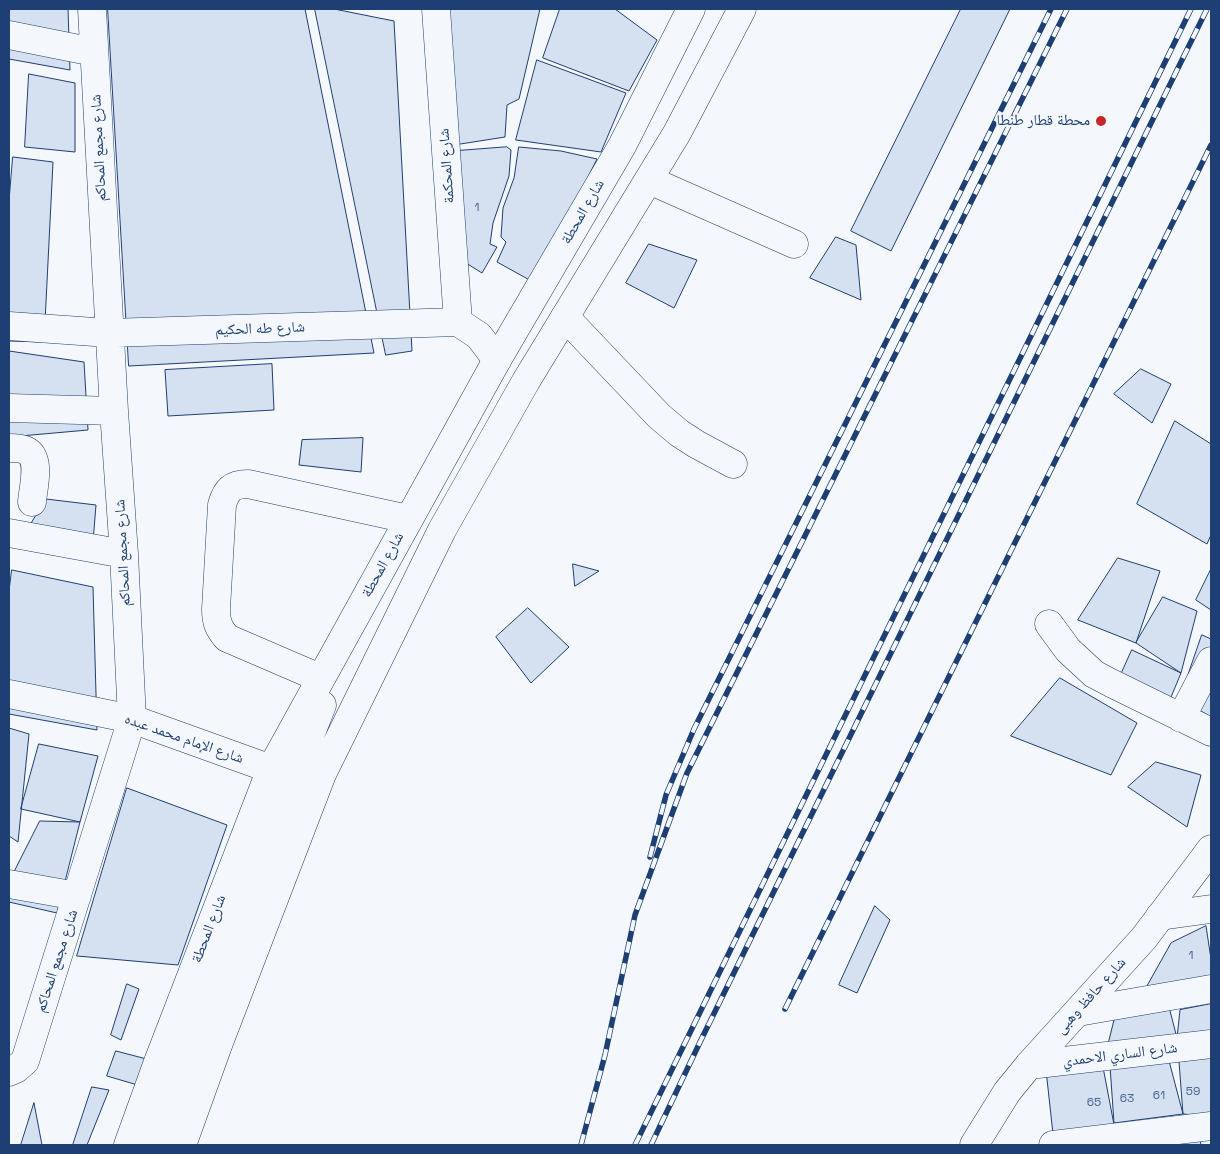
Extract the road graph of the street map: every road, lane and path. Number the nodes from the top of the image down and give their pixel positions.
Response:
1 (92, 9) edge
2 (436, 9) edge
3 (691, 9) edge
4 (742, 9) edge
5 (9, 35) edge
6 (94, 52) junction
7 (649, 180) junction
8 (794, 244) dead end
9 (565, 317) junction
10 (458, 322) junction
11 (9, 326) edge
12 (109, 333) junction
13 (497, 360) junction
14 (9, 408) edge
15 (114, 411) junction
16 (9, 448) edge
17 (733, 464) dead end
18 (32, 502) dead end
19 (408, 519) junction
20 (9, 533) edge
21 (124, 554) junction
22 (366, 597) junction
23 (1049, 624) dead end
24 (1211, 661) edge
25 (320, 678) junction
26 (9, 694) edge
27 (132, 718) junction
28 (1181, 718) junction
29 (1211, 732) edge
30 (271, 769) junction
31 (1211, 849) edge
32 (9, 884) edge
33 (77, 896) junction
34 (1211, 909) edge
35 (1160, 916) junction
36 (1211, 989) edge
37 (1078, 1012) junction
38 (1211, 1044) edge
39 (1028, 1065) junction
40 (9, 1072) edge
41 (1007, 1092) junction
42 (1211, 1126) edge
43 (128, 1145) edge
44 (155, 1145) edge
45 (182, 1145) edge
46 (957, 1145) edge
47 (974, 1145) edge
48 (1053, 1145) edge

1 - 6 main road, شارع مجمع المحاكم
2 - 10 main road, شارع المحكمة
3 - 13 main road, شارع المحطة
4 - 7 main road
5 - 6 main road
6 - 12 main road, شارع مجمع المحاكم
7 - 8 main road
7 - 9 main road
9 - 17 main road
9 - 45 main road
10 - 12 main road, شارع طه الحكيم
10 - 13 main road
11 - 12 main road, شارع طه الحكيم
12 - 15 main road, شارع مجمع المحاكم
13 - 19 main road, شارع المحطة
14 - 15 main road
15 - 21 main road, شارع مجمع المحاكم
16 - 18 main road
19 - 22 main road, شارع المحطة
19 - 25 main road
20 - 21 main road
21 - 27 main road, شارع مجمع المحاكم
22 - 25 main road, شارع المحطة
22 - 44 main road
23 - 28 main road
24 - 28 main road
25 - 30 main road, شارع المحطة
26 - 27 main road, شارع الإمام محمد عبده
27 - 30 main road, شارع الإمام محمد عبده
27 - 33 main road, شارع مجمع المحاكم
28 - 29 main road
30 - 43 main road, شارع المحطة
31 - 35 main road, شارع حافظ وهبى
32 - 33 main road
33 - 40 main road, شارع مجمع المحاكم
34 - 35 main road
35 - 37 main road, شارع حافظ وهبى
36 - 37 main road
37 - 39 main road, شارع حافظ وهبى
38 - 39 main road, شارع الساري الاحمدي
39 - 41 main road, شارع حافظ وهبى
41 - 46 main road
41 - 47 main road, شارع حافظ وهبى
42 - 48 main road

